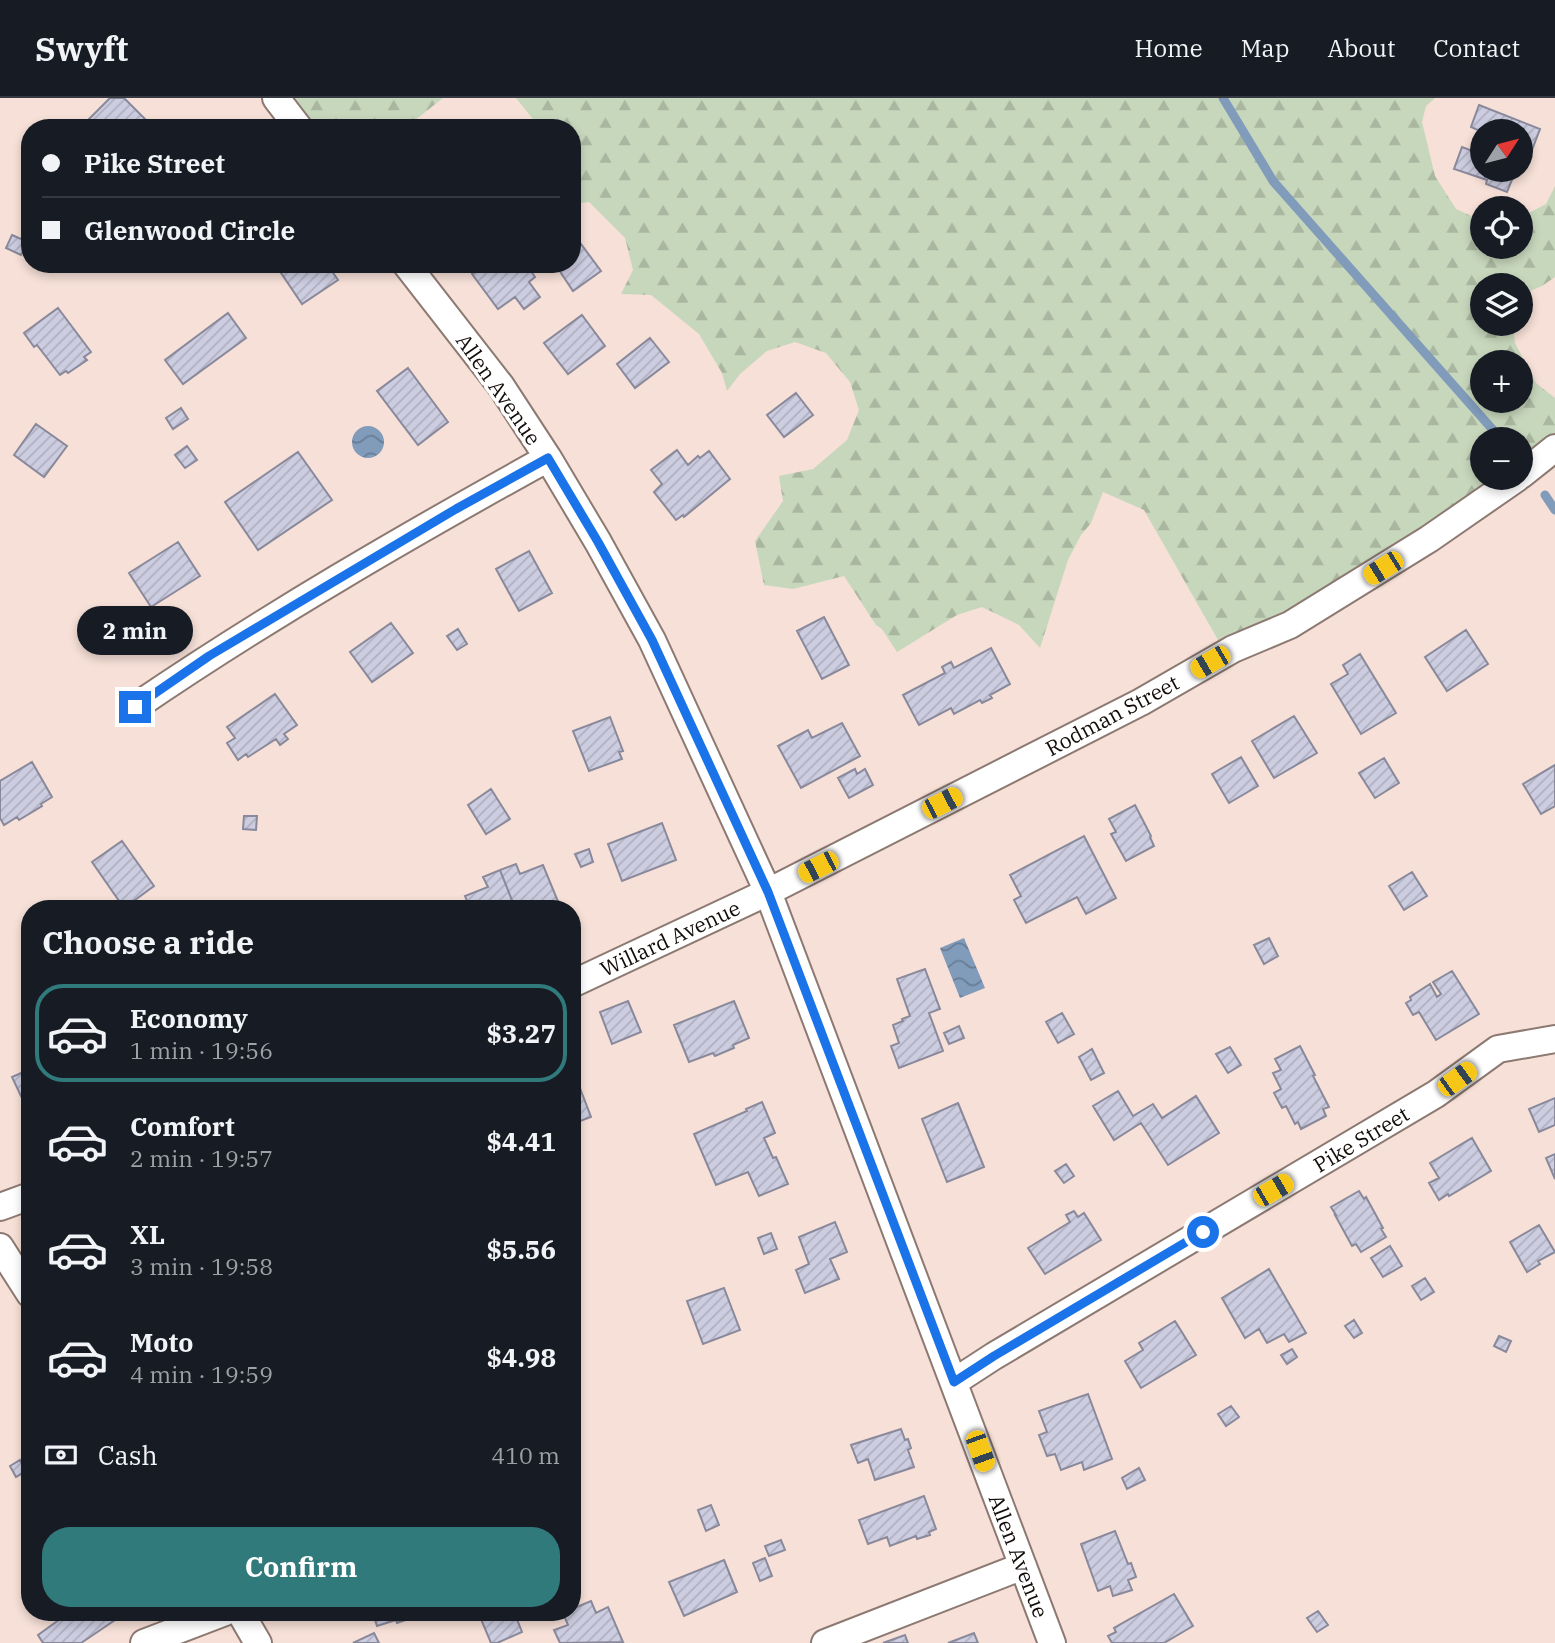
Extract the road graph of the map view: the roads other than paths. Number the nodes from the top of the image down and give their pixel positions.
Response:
1 (276, 98) edge
2 (292, 119) edge
3 (413, 273) edge
4 (1555, 448) edge
5 (548, 458) junction
6 (1533, 465) edge
7 (1499, 490) edge
8 (135, 707) dead end
9 (768, 892) junction
10 (581, 980) edge
11 (1555, 1039) edge
12 (21, 1199) edge
13 (0, 1207) edge
14 (0, 1247) edge
15 (21, 1280) edge
16 (954, 1382) junction
17 (1023, 1566) junction
18 (201, 1621) edge
19 (245, 1621) edge
20 (144, 1643) edge
21 (258, 1643) edge
22 (825, 1643) edge
23 (1052, 1643) edge

1 - 2 street
3 - 5 street, Allen Avenue
4 - 6 street, Rodman Street
5 - 8 street
5 - 9 street, Allen Avenue
7 - 9 street, Rodman Street
9 - 10 street, Willard Avenue
9 - 16 street, Allen Avenue
11 - 16 street, Pike Street
12 - 13 street
14 - 15 street
16 - 17 street, Allen Avenue
17 - 22 street
17 - 23 street, Allen Avenue
18 - 20 street
19 - 21 street

